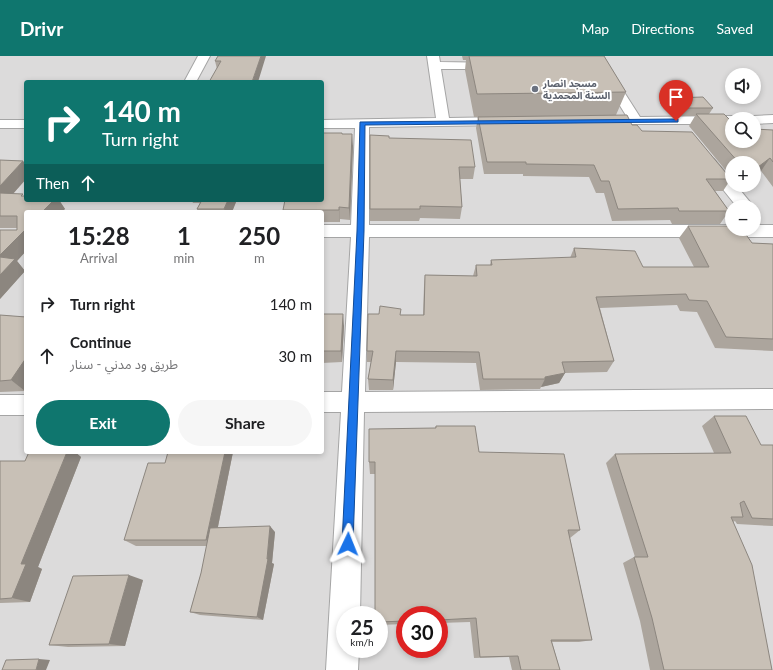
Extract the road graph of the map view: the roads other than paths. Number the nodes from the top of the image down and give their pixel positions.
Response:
1 (204, 56) edge
2 (597, 60) edge
3 (434, 61) edge
4 (584, 64) edge
5 (508, 65) edge
6 (191, 80) edge
7 (773, 119) edge
8 (761, 120) edge
9 (520, 121) edge
10 (589, 121) edge
11 (636, 121) junction
12 (725, 121) edge
13 (443, 122) junction
14 (24, 124) edge
15 (324, 124) edge
16 (362, 124) junction
17 (2, 126) edge
18 (699, 150) edge
19 (740, 200) edge
20 (761, 223) edge
21 (324, 231) edge
22 (360, 231) junction
23 (771, 234) edge
24 (773, 399) edge
25 (324, 402) edge
26 (352, 402) junction
27 (24, 404) edge
28 (0, 405) edge
29 (342, 670) edge

1 - 6 street
2 - 4 street
2 - 11 street
3 - 5 street
3 - 13 street
7 - 8 street
9 - 13 street
10 - 11 street
11 - 12 street
13 - 16 street
14 - 17 street
15 - 16 street
16 - 22 street
18 - 19 street
20 - 23 street
21 - 22 street
22 - 23 street
22 - 26 street
24 - 26 street
25 - 26 street
26 - 29 street
27 - 28 street

